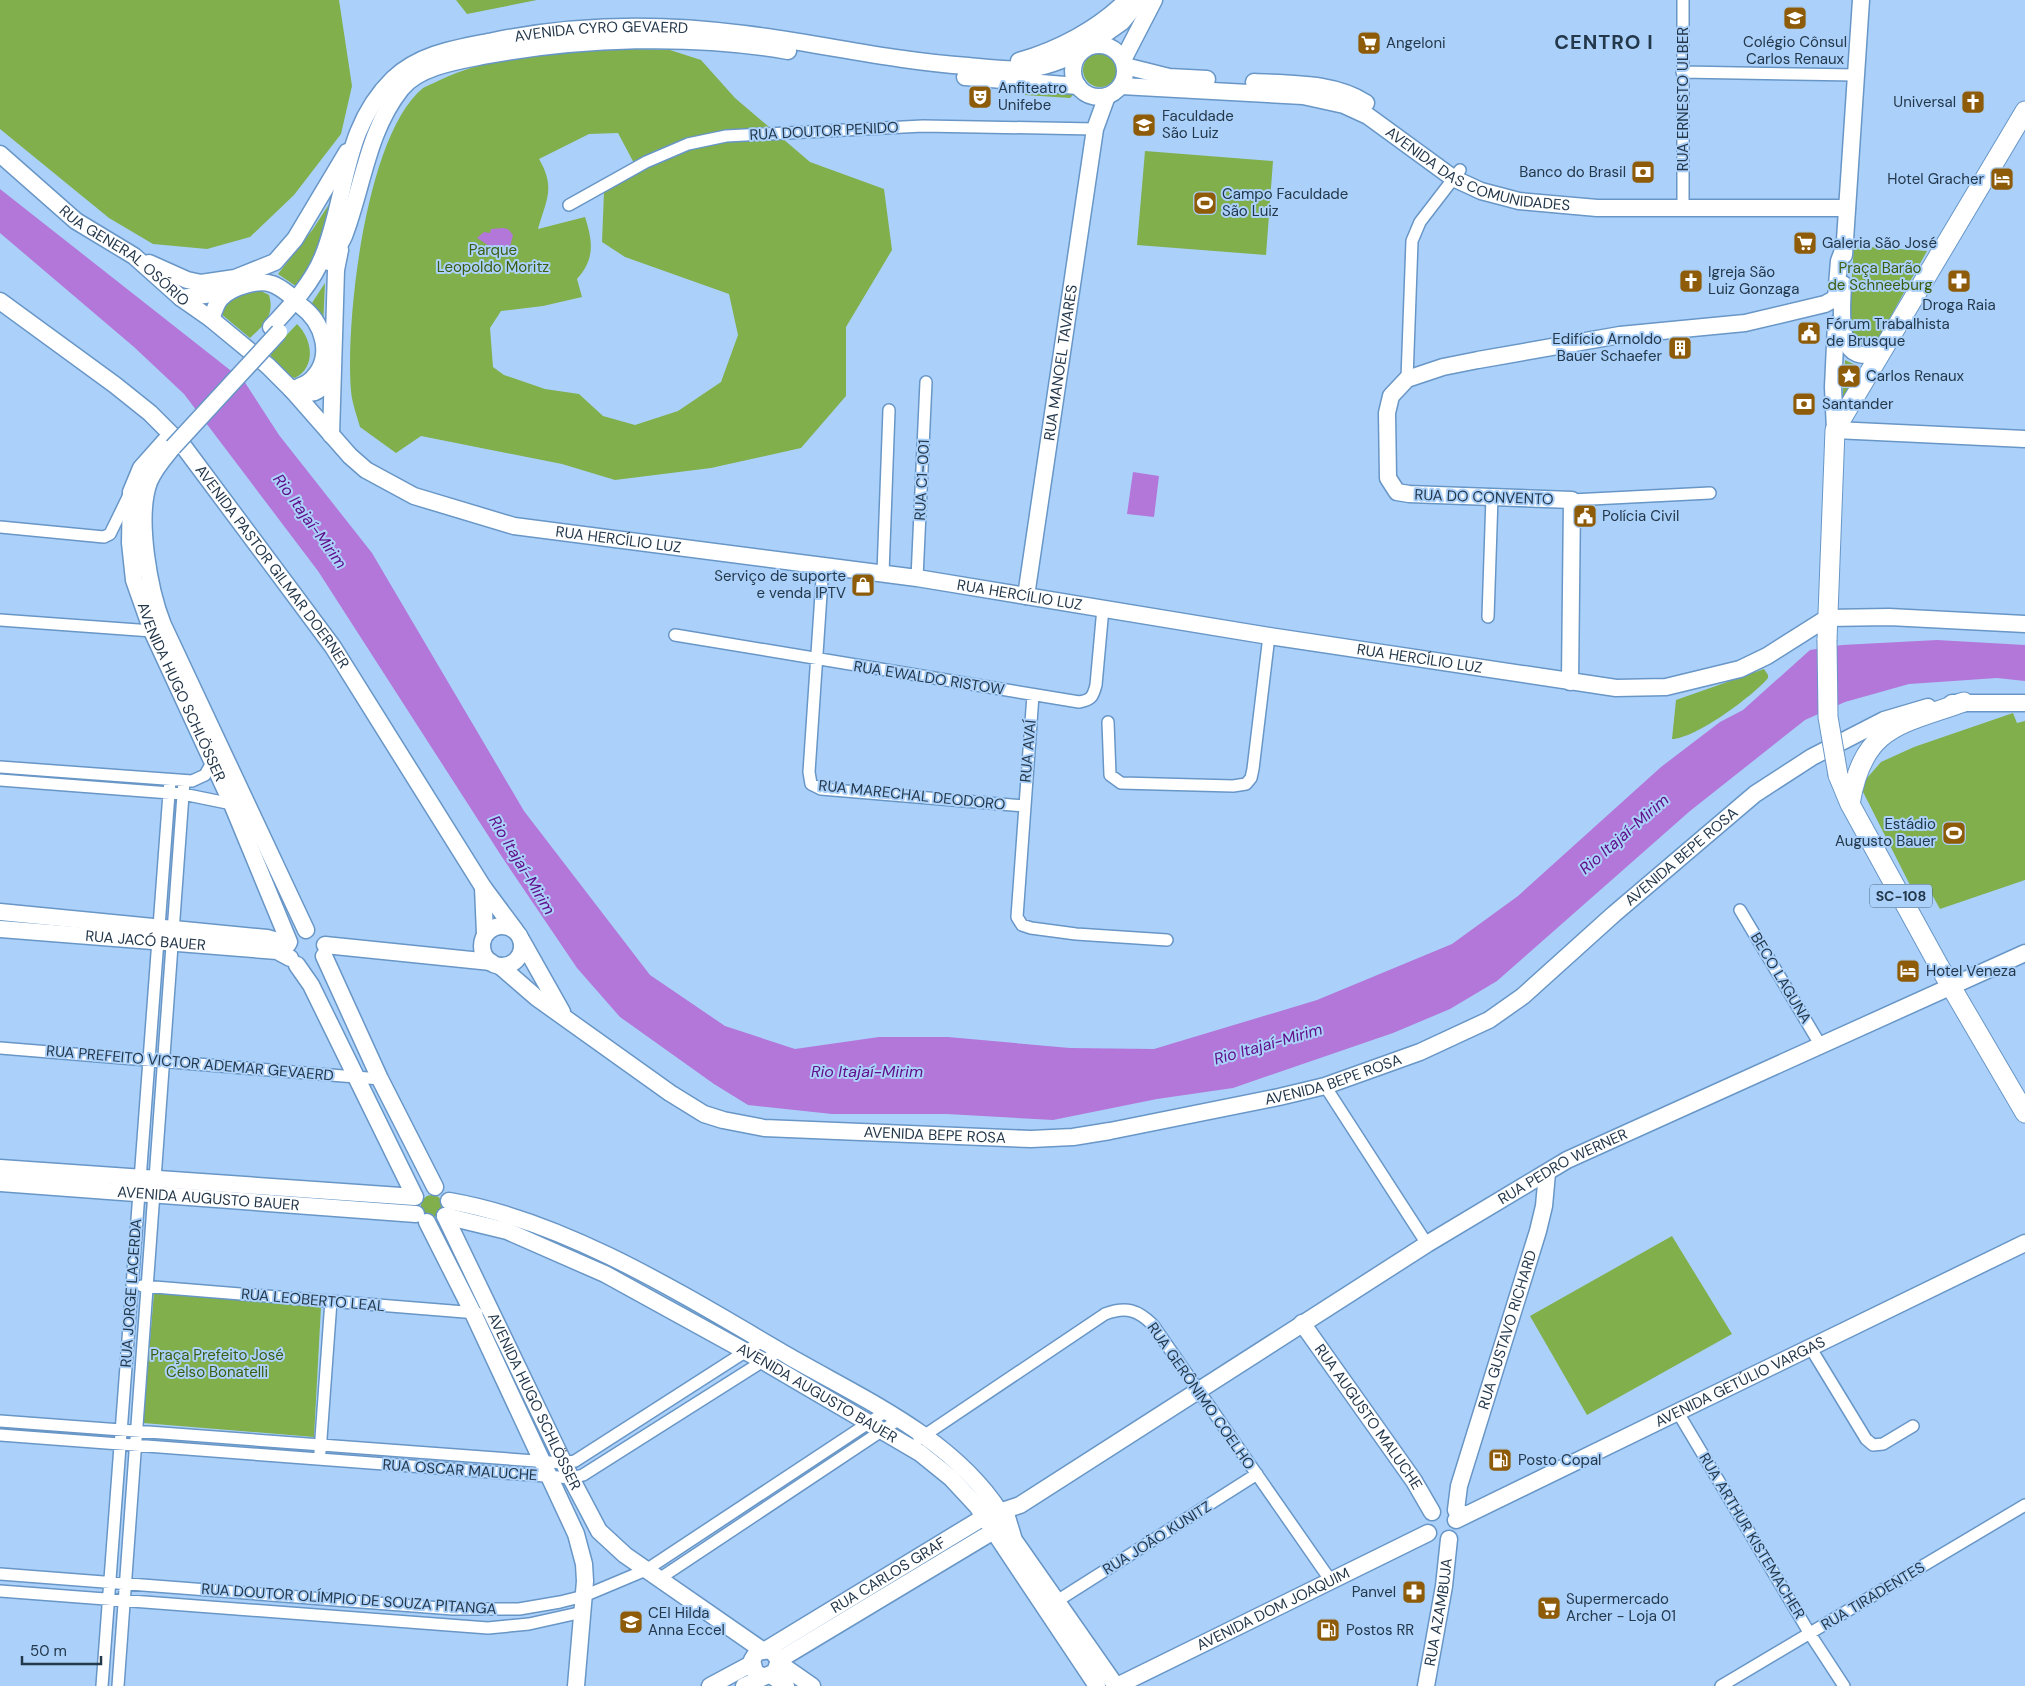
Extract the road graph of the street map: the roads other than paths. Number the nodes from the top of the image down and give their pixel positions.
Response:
1 (1127, 0) edge
2 (1140, 0) edge
3 (1154, 0) edge
4 (1683, 0) edge
5 (1861, 0) edge
6 (1083, 50) junction
7 (1124, 63) junction
8 (991, 68) junction
9 (1682, 72) junction
10 (1856, 75) junction
11 (1179, 84) junction
12 (1121, 86) junction
13 (1080, 89) junction
14 (1107, 96) junction
15 (2025, 111) edge
16 (1095, 128) junction
17 (352, 143) junction
18 (0, 154) edge
19 (1456, 174) junction
20 (1682, 202) junction
21 (1847, 203) junction
22 (569, 205) dead end
23 (343, 238) junction
24 (1845, 245) junction
25 (134, 256) junction
26 (187, 280) junction
27 (228, 292) junction
28 (181, 298) junction
29 (0, 301) edge
30 (298, 303) junction
31 (1826, 304) junction
32 (211, 319) junction
33 (1882, 351) junction
34 (252, 354) joint
35 (331, 377) junction
36 (1407, 379) junction
37 (926, 382) dead end
38 (292, 390) junction
39 (889, 410) dead end
40 (1835, 430) junction
41 (331, 436) junction
42 (2025, 439) edge
43 (169, 444) junction
44 (131, 492) junction
45 (1710, 493) dead end
46 (1492, 497) junction
47 (1572, 500) junction
48 (0, 527) edge
49 (823, 565) junction
50 (883, 573) junction
51 (917, 578) junction
52 (1026, 596) junction
53 (1102, 608) junction
54 (1488, 617) dead end
55 (1827, 618) junction
56 (0, 620) edge
57 (2025, 624) edge
58 (152, 631) junction
59 (674, 635) dead end
60 (1269, 636) junction
61 (816, 659) junction
62 (1570, 682) junction
63 (1033, 695) junction
64 (1964, 702) junction
65 (2025, 703) edge
66 (1108, 722) dead end
67 (213, 761) junction
68 (0, 767) edge
69 (64, 772) junction
70 (0, 780) edge
71 (170, 780) junction
72 (184, 781) junction
73 (64, 785) junction
74 (169, 793) junction
75 (183, 794) junction
76 (232, 804) junction
77 (1850, 804) junction
78 (1024, 806) junction
79 (483, 887) junction
80 (1740, 910) dead end
81 (0, 912) edge
82 (23, 923) junction
83 (0, 929) edge
84 (306, 930) junction
85 (166, 935) junction
86 (519, 936) junction
87 (484, 938) junction
88 (1167, 940) dead end
89 (324, 951) junction
90 (291, 952) junction
91 (2025, 953) edge
92 (443, 958) junction
93 (495, 964) junction
94 (1951, 987) junction
95 (564, 1016) junction
96 (1821, 1046) junction
97 (0, 1048) edge
98 (149, 1060) junction
99 (164, 1061) junction
100 (358, 1077) junction
101 (380, 1079) junction
102 (1325, 1086) junction
103 (2025, 1113) edge
104 (0, 1168) edge
105 (1547, 1173) junction
106 (22, 1177) junction
107 (0, 1183) edge
108 (147, 1186) junction
109 (435, 1187) junction
110 (282, 1196) junction
111 (415, 1197) junction
112 (447, 1209) junction
113 (422, 1218) junction
114 (481, 1223) junction
115 (2025, 1243) edge
116 (1427, 1244) junction
117 (568, 1247) junction
118 (460, 1249) junction
119 (132, 1285) junction
120 (147, 1286) junction
121 (650, 1288) junction
122 (331, 1302) junction
123 (473, 1313) junction
124 (494, 1315) junction
125 (1302, 1323) junction
126 (762, 1341) junction
127 (1810, 1347) junction
128 (779, 1350) junction
129 (745, 1351) junction
130 (763, 1361) junction
131 (1200, 1391) junction
132 (654, 1409) junction
133 (1677, 1412) junction
134 (892, 1416) junction
135 (0, 1420) edge
136 (49, 1424) junction
137 (664, 1424) junction
138 (877, 1426) junction
139 (1913, 1426) dead end
140 (121, 1430) junction
141 (137, 1431) junction
142 (176, 1434) junction
143 (0, 1435) edge
144 (924, 1435) junction
145 (48, 1439) junction
146 (120, 1444) junction
147 (321, 1445) junction
148 (136, 1446) junction
149 (910, 1446) junction
150 (175, 1448) junction
151 (408, 1451) junction
152 (320, 1459) junction
153 (542, 1461) junction
154 (563, 1463) junction
155 (406, 1466) junction
156 (1257, 1474) junction
157 (550, 1477) junction
158 (571, 1478) junction
159 (783, 1480) junction
160 (791, 1491) junction
161 (2025, 1505) edge
162 (1007, 1512) junction
163 (1450, 1514) junction
164 (984, 1517) junction
165 (723, 1519) junction
166 (732, 1530) junction
167 (992, 1532) junction
168 (1428, 1533) junction
169 (1449, 1539) junction
170 (938, 1545) junction
171 (947, 1559) junction
172 (652, 1574) junction
173 (0, 1575) edge
174 (1331, 1581) junction
175 (109, 1582) junction
176 (126, 1584) junction
177 (0, 1591) edge
178 (245, 1593) junction
179 (872, 1594) junction
180 (108, 1599) junction
181 (124, 1600) junction
182 (354, 1601) junction
183 (584, 1604) junction
184 (1050, 1605) junction
185 (453, 1609) junction
186 (244, 1610) junction
187 (353, 1618) junction
188 (452, 1625) junction
189 (1810, 1634) junction
190 (767, 1663) junction
191 (102, 1686) edge
192 (118, 1686) edge
193 (576, 1686) edge
194 (710, 1686) edge
195 (744, 1686) edge
196 (786, 1686) edge
197 (812, 1686) edge
198 (1097, 1686) edge
199 (1116, 1686) edge
200 (1426, 1686) edge
201 (1721, 1686) edge
202 (1844, 1686) edge

1 - 8 main road
2 - 6 main road
3 - 7 main road
4 - 9 street, RUA ERNESTO ULBER
5 - 10 main road
6 - 7 main road
6 - 8 main road, AVENIDA CYRO GEVAERD
6 - 13 main road
7 - 11 main road, AVENIDA DAS COMUNIDADES
7 - 12 main road
8 - 17 main road, AVENIDA CYRO GEVAERD
9 - 10 street
9 - 20 street, RUA ERNESTO ULBER
10 - 21 main road
11 - 12 main road, AVENIDA DAS COMUNIDADES
11 - 19 main road, AVENIDA DAS COMUNIDADES
12 - 14 main road
13 - 14 main road
13 - 16 main road, RUA MANOEL TAVARES
13 - 23 main road, AVENIDA CYRO GEVAERD
14 - 16 main road, RUA MANOEL TAVARES
15 - 33 main road
16 - 22 street, RUA DOUTOR PENIDO
16 - 52 main road, RUA MANOEL TAVARES
17 - 26 main road
17 - 30 main road, AVENIDA CYRO GEVAERD
18 - 25 main road, RUA GENERAL OSÓRIO
19 - 20 main road, AVENIDA DAS COMUNIDADES
19 - 36 street
20 - 21 main road, AVENIDA DAS COMUNIDADES
21 - 24 main road
23 - 30 main road, AVENIDA CYRO GEVAERD
23 - 35 main road
24 - 31 main road
24 - 33 main road
25 - 26 main road
25 - 28 main road, RUA GENERAL OSÓRIO
26 - 28 main road
27 - 28 main road
27 - 30 main road
27 - 32 main road
28 - 32 main road, RUA GENERAL OSÓRIO
29 - 79 main road, AVENIDA PASTOR GILMAR DOERNER
30 - 38 main road
30 - 43 main road, AVENIDA CYRO GEVAERD, bridge
31 - 36 main road
31 - 40 main road
32 - 34 main road, RUA GENERAL OSÓRIO
33 - 40 main road
34 - 38 main road, RUA HERCÍLIO LUZ
35 - 38 main road
35 - 41 main road
36 - 46 main road, RUA DO CONVENTO
37 - 51 street, RUA C1-001
38 - 41 main road, RUA HERCÍLIO LUZ
39 - 50 street
40 - 42 main road
40 - 55 main road
41 - 49 main road, RUA HERCÍLIO LUZ
43 - 44 main road, AVENIDA HUGO SCHLÖSSER
43 - 84 main road, AVENIDA HUGO SCHLÖSSER
44 - 48 street
44 - 58 main road, AVENIDA HUGO SCHLÖSSER
45 - 47 street
46 - 47 main road, RUA DO CONVENTO
46 - 54 street
47 - 62 main road, RUA DO CONVENTO
49 - 50 main road, RUA HERCÍLIO LUZ
49 - 61 street, RUA MARECHAL DEODORO
50 - 51 main road, RUA HERCÍLIO LUZ
51 - 52 main road, RUA HERCÍLIO LUZ
52 - 53 main road, RUA HERCÍLIO LUZ
53 - 60 main road, RUA HERCÍLIO LUZ
53 - 63 street, RUA EWALDO RISTOW
55 - 57 main road
55 - 62 main road, RUA HERCÍLIO LUZ
55 - 77 main road, SC-108, bridge
56 - 58 street
58 - 67 main road, AVENIDA HUGO SCHLÖSSER
59 - 61 street, RUA EWALDO RISTOW
60 - 62 main road, RUA HERCÍLIO LUZ
60 - 66 street
61 - 63 street, RUA EWALDO RISTOW
61 - 78 street, RUA MARECHAL DEODORO
63 - 78 street, RUA AVAÍ
64 - 65 main road, AVENIDA BEPE ROSA
64 - 77 main road
64 - 102 main road, AVENIDA BEPE ROSA
67 - 72 street
67 - 76 main road, AVENIDA HUGO SCHLÖSSER
68 - 69 street
69 - 71 street
69 - 73 street
70 - 73 street
71 - 72 street
71 - 74 street, RUA JORGE LACERDA
72 - 75 street, RUA JORGE LACERDA
73 - 74 street
74 - 75 street
74 - 85 street, RUA JORGE LACERDA
75 - 76 street
75 - 85 street, RUA JORGE LACERDA
76 - 90 main road, AVENIDA HUGO SCHLÖSSER
77 - 94 main road, SC-108
78 - 88 street, RUA AVAÍ
79 - 86 main road, AVENIDA PASTOR GILMAR DOERNER
79 - 87 main road, AVENIDA PASTOR GILMAR DOERNER
80 - 96 street, BECO LAGUNA
81 - 82 main road, RUA JACÓ BAUER
82 - 83 main road, RUA JACÓ BAUER
82 - 85 main road, RUA JACÓ BAUER
84 - 89 main road
84 - 90 main road
85 - 90 main road, RUA JACÓ BAUER
85 - 98 street, RUA JORGE LACERDA
85 - 99 street, RUA JORGE LACERDA
86 - 87 main road
86 - 93 main road
86 - 95 main road, AVENIDA BEPE ROSA
87 - 92 main road
87 - 93 main road
89 - 90 main road
89 - 92 main road
89 - 101 main road
90 - 100 main road, AVENIDA HUGO SCHLÖSSER
91 - 94 main road, RUA PEDRO WERNER
92 - 93 main road
93 - 95 main road, AVENIDA BEPE ROSA
94 - 96 main road, RUA PEDRO WERNER
94 - 103 main road, SC-108
95 - 102 main road, AVENIDA BEPE ROSA
96 - 105 main road, RUA PEDRO WERNER
97 - 98 street, RUA PREFEITO VICTOR ADEMAR GEVAERD
98 - 99 street, RUA PREFEITO VICTOR ADEMAR GEVAERD
98 - 108 street, RUA JORGE LACERDA
99 - 100 street, RUA PREFEITO VICTOR ADEMAR GEVAERD
99 - 108 street, RUA JORGE LACERDA
100 - 101 street, RUA PREFEITO VICTOR ADEMAR GEVAERD
100 - 111 main road, AVENIDA HUGO SCHLÖSSER
101 - 109 main road
102 - 116 street
104 - 106 main road, AVENIDA AUGUSTO BAUER
105 - 116 main road, RUA PEDRO WERNER
105 - 163 main road, RUA GUSTAVO RICHARD
106 - 107 main road, AVENIDA AUGUSTO BAUER
106 - 108 main road, AVENIDA AUGUSTO BAUER
108 - 110 main road, AVENIDA AUGUSTO BAUER
108 - 119 street, RUA JORGE LACERDA
108 - 120 street, RUA JORGE LACERDA
109 - 111 main road
109 - 112 main road
110 - 111 main road, AVENIDA AUGUSTO BAUER
110 - 113 main road, AVENIDA AUGUSTO BAUER
111 - 113 main road
112 - 113 main road
112 - 114 main road, AVENIDA AUGUSTO BAUER
112 - 117 main road, AVENIDA AUGUSTO BAUER
112 - 118 main road, AVENIDA HUGO SCHLÖSSER
113 - 123 main road, AVENIDA HUGO SCHLÖSSER
114 - 117 main road, AVENIDA AUGUSTO BAUER
114 - 118 main road
115 - 127 main road, AVENIDA GETÚLIO VARGAS
116 - 125 main road, RUA PEDRO WERNER
117 - 121 main road, AVENIDA AUGUSTO BAUER
118 - 124 main road, AVENIDA HUGO SCHLÖSSER
119 - 120 street, RUA LEOBERTO LEAL
119 - 140 street, RUA JORGE LACERDA
120 - 122 street, RUA LEOBERTO LEAL
120 - 141 street, RUA JORGE LACERDA
121 - 126 main road, AVENIDA AUGUSTO BAUER
121 - 129 main road, AVENIDA AUGUSTO BAUER
122 - 123 street, RUA LEOBERTO LEAL
122 - 147 street
123 - 124 street, RUA LEOBERTO LEAL
123 - 153 main road, AVENIDA HUGO SCHLÖSSER
124 - 154 main road, AVENIDA HUGO SCHLÖSSER
125 - 131 main road, RUA PEDRO WERNER
125 - 163 main road, RUA AUGUSTO MALUCHE
126 - 128 main road, AVENIDA AUGUSTO BAUER
126 - 129 street, RUA OSCAR MALUCHE
127 - 133 main road, AVENIDA GETÚLIO VARGAS
127 - 139 street
128 - 130 street, RUA OSCAR MALUCHE
128 - 134 main road, AVENIDA AUGUSTO BAUER
129 - 130 main road, AVENIDA AUGUSTO BAUER
129 - 132 street, RUA OSCAR MALUCHE
130 - 137 street, RUA OSCAR MALUCHE
130 - 138 main road, AVENIDA AUGUSTO BAUER
131 - 144 street, RUA GERÔNIMO COELHO
131 - 156 street, RUA GERÔNIMO COELHO
131 - 162 main road, RUA CARLOS GRAF
132 - 137 street
132 - 154 street, RUA OSCAR MALUCHE
133 - 163 main road, AVENIDA GETÚLIO VARGAS
133 - 189 street, RUA ARTHUR KISTEMACHER
134 - 138 street, RUA DOUTOR OLÍMPIO DE SOUZA PITANGA
134 - 144 main road, AVENIDA AUGUSTO BAUER
135 - 136 street, RUA OSCAR MALUCHE
136 - 140 street, RUA OSCAR MALUCHE
136 - 145 street
137 - 158 street, RUA OSCAR MALUCHE
138 - 149 main road, AVENIDA AUGUSTO BAUER
138 - 159 street, RUA DOUTOR OLÍMPIO DE SOUZA PITANGA
138 - 160 street, RUA DOUTOR OLÍMPIO DE SOUZA PITANGA
140 - 141 street, RUA OSCAR MALUCHE
140 - 146 street, RUA JORGE LACERDA
141 - 142 street, RUA OSCAR MALUCHE
141 - 148 street, RUA JORGE LACERDA
142 - 147 street, RUA OSCAR MALUCHE
142 - 150 street
143 - 145 street, RUA OSCAR MALUCHE
144 - 149 street, RUA GERÔNIMO COELHO
144 - 162 main road, AVENIDA AUGUSTO BAUER
145 - 146 street, RUA OSCAR MALUCHE
146 - 148 street, RUA OSCAR MALUCHE
146 - 175 street, RUA JORGE LACERDA
147 - 151 street, RUA OSCAR MALUCHE
147 - 152 street
148 - 150 street, RUA OSCAR MALUCHE
148 - 176 street, RUA JORGE LACERDA
149 - 164 main road, AVENIDA AUGUSTO BAUER
150 - 152 street, RUA OSCAR MALUCHE
151 - 153 street, RUA OSCAR MALUCHE
151 - 155 street
152 - 155 street, RUA OSCAR MALUCHE
153 - 154 street, RUA OSCAR MALUCHE
153 - 157 main road, AVENIDA HUGO SCHLÖSSER
154 - 158 main road, AVENIDA HUGO SCHLÖSSER
155 - 157 street, RUA OSCAR MALUCHE
156 - 174 street, RUA GERÔNIMO COELHO
156 - 184 street, RUA JOÃO KUNITZ
157 - 158 street, RUA OSCAR MALUCHE
157 - 183 main road, AVENIDA HUGO SCHLÖSSER
158 - 172 main road, AVENIDA HUGO SCHLÖSSER
159 - 160 street
159 - 165 street, RUA DOUTOR OLÍMPIO DE SOUZA PITANGA
160 - 166 street, RUA DOUTOR OLÍMPIO DE SOUZA PITANGA
161 - 189 street, RUA TIRADENTES
162 - 164 main road, RUA CARLOS GRAF
162 - 167 main road, RUA CARLOS GRAF
162 - 184 main road, AVENIDA AUGUSTO BAUER
163 - 168 main road
163 - 169 main road, RUA AZAMBUJA
164 - 167 main road, AVENIDA AUGUSTO BAUER
164 - 170 main road, RUA CARLOS GRAF
165 - 166 street
165 - 172 street, RUA DOUTOR OLÍMPIO DE SOUZA PITANGA
166 - 172 street, RUA DOUTOR OLÍMPIO DE SOUZA PITANGA
167 - 171 main road, RUA CARLOS GRAF
167 - 184 main road, AVENIDA AUGUSTO BAUER
168 - 169 main road
168 - 174 main road, AVENIDA DOM JOAQUIM
169 - 200 main road, RUA AZAMBUJA
170 - 171 main road
170 - 179 main road, RUA CARLOS GRAF
171 - 179 main road, RUA CARLOS GRAF
172 - 183 street, RUA DOUTOR OLÍMPIO DE SOUZA PITANGA
172 - 190 main road, AVENIDA HUGO SCHLÖSSER
173 - 175 street, RUA DOUTOR OLÍMPIO DE SOUZA PITANGA
174 - 199 main road, AVENIDA DOM JOAQUIM
175 - 176 street, RUA DOUTOR OLÍMPIO DE SOUZA PITANGA
175 - 180 street, RUA JORGE LACERDA
176 - 178 street, RUA DOUTOR OLÍMPIO DE SOUZA PITANGA
176 - 181 street, RUA JORGE LACERDA
177 - 180 street, RUA DOUTOR OLÍMPIO DE SOUZA PITANGA
178 - 182 street, RUA DOUTOR OLÍMPIO DE SOUZA PITANGA
178 - 186 street
179 - 190 main road, RUA CARLOS GRAF
180 - 181 street, RUA DOUTOR OLÍMPIO DE SOUZA PITANGA
180 - 191 street, RUA JORGE LACERDA
181 - 186 street, RUA DOUTOR OLÍMPIO DE SOUZA PITANGA
181 - 192 street, RUA JORGE LACERDA
182 - 185 street, RUA DOUTOR OLÍMPIO DE SOUZA PITANGA
182 - 187 street
183 - 185 street, RUA DOUTOR OLÍMPIO DE SOUZA PITANGA
183 - 188 street, RUA DOUTOR OLÍMPIO DE SOUZA PITANGA
183 - 193 main road, AVENIDA HUGO SCHLÖSSER
184 - 198 main road, AVENIDA AUGUSTO BAUER
184 - 199 main road, AVENIDA AUGUSTO BAUER
185 - 188 street
186 - 187 street, RUA DOUTOR OLÍMPIO DE SOUZA PITANGA
187 - 188 street, RUA DOUTOR OLÍMPIO DE SOUZA PITANGA
189 - 201 street, RUA TIRADENTES
189 - 202 street, RUA ARTHUR KISTEMACHER
190 - 194 main road, RUA CARLOS GRAF
190 - 195 main road, RUA CARLOS GRAF
190 - 196 main road
190 - 197 main road

